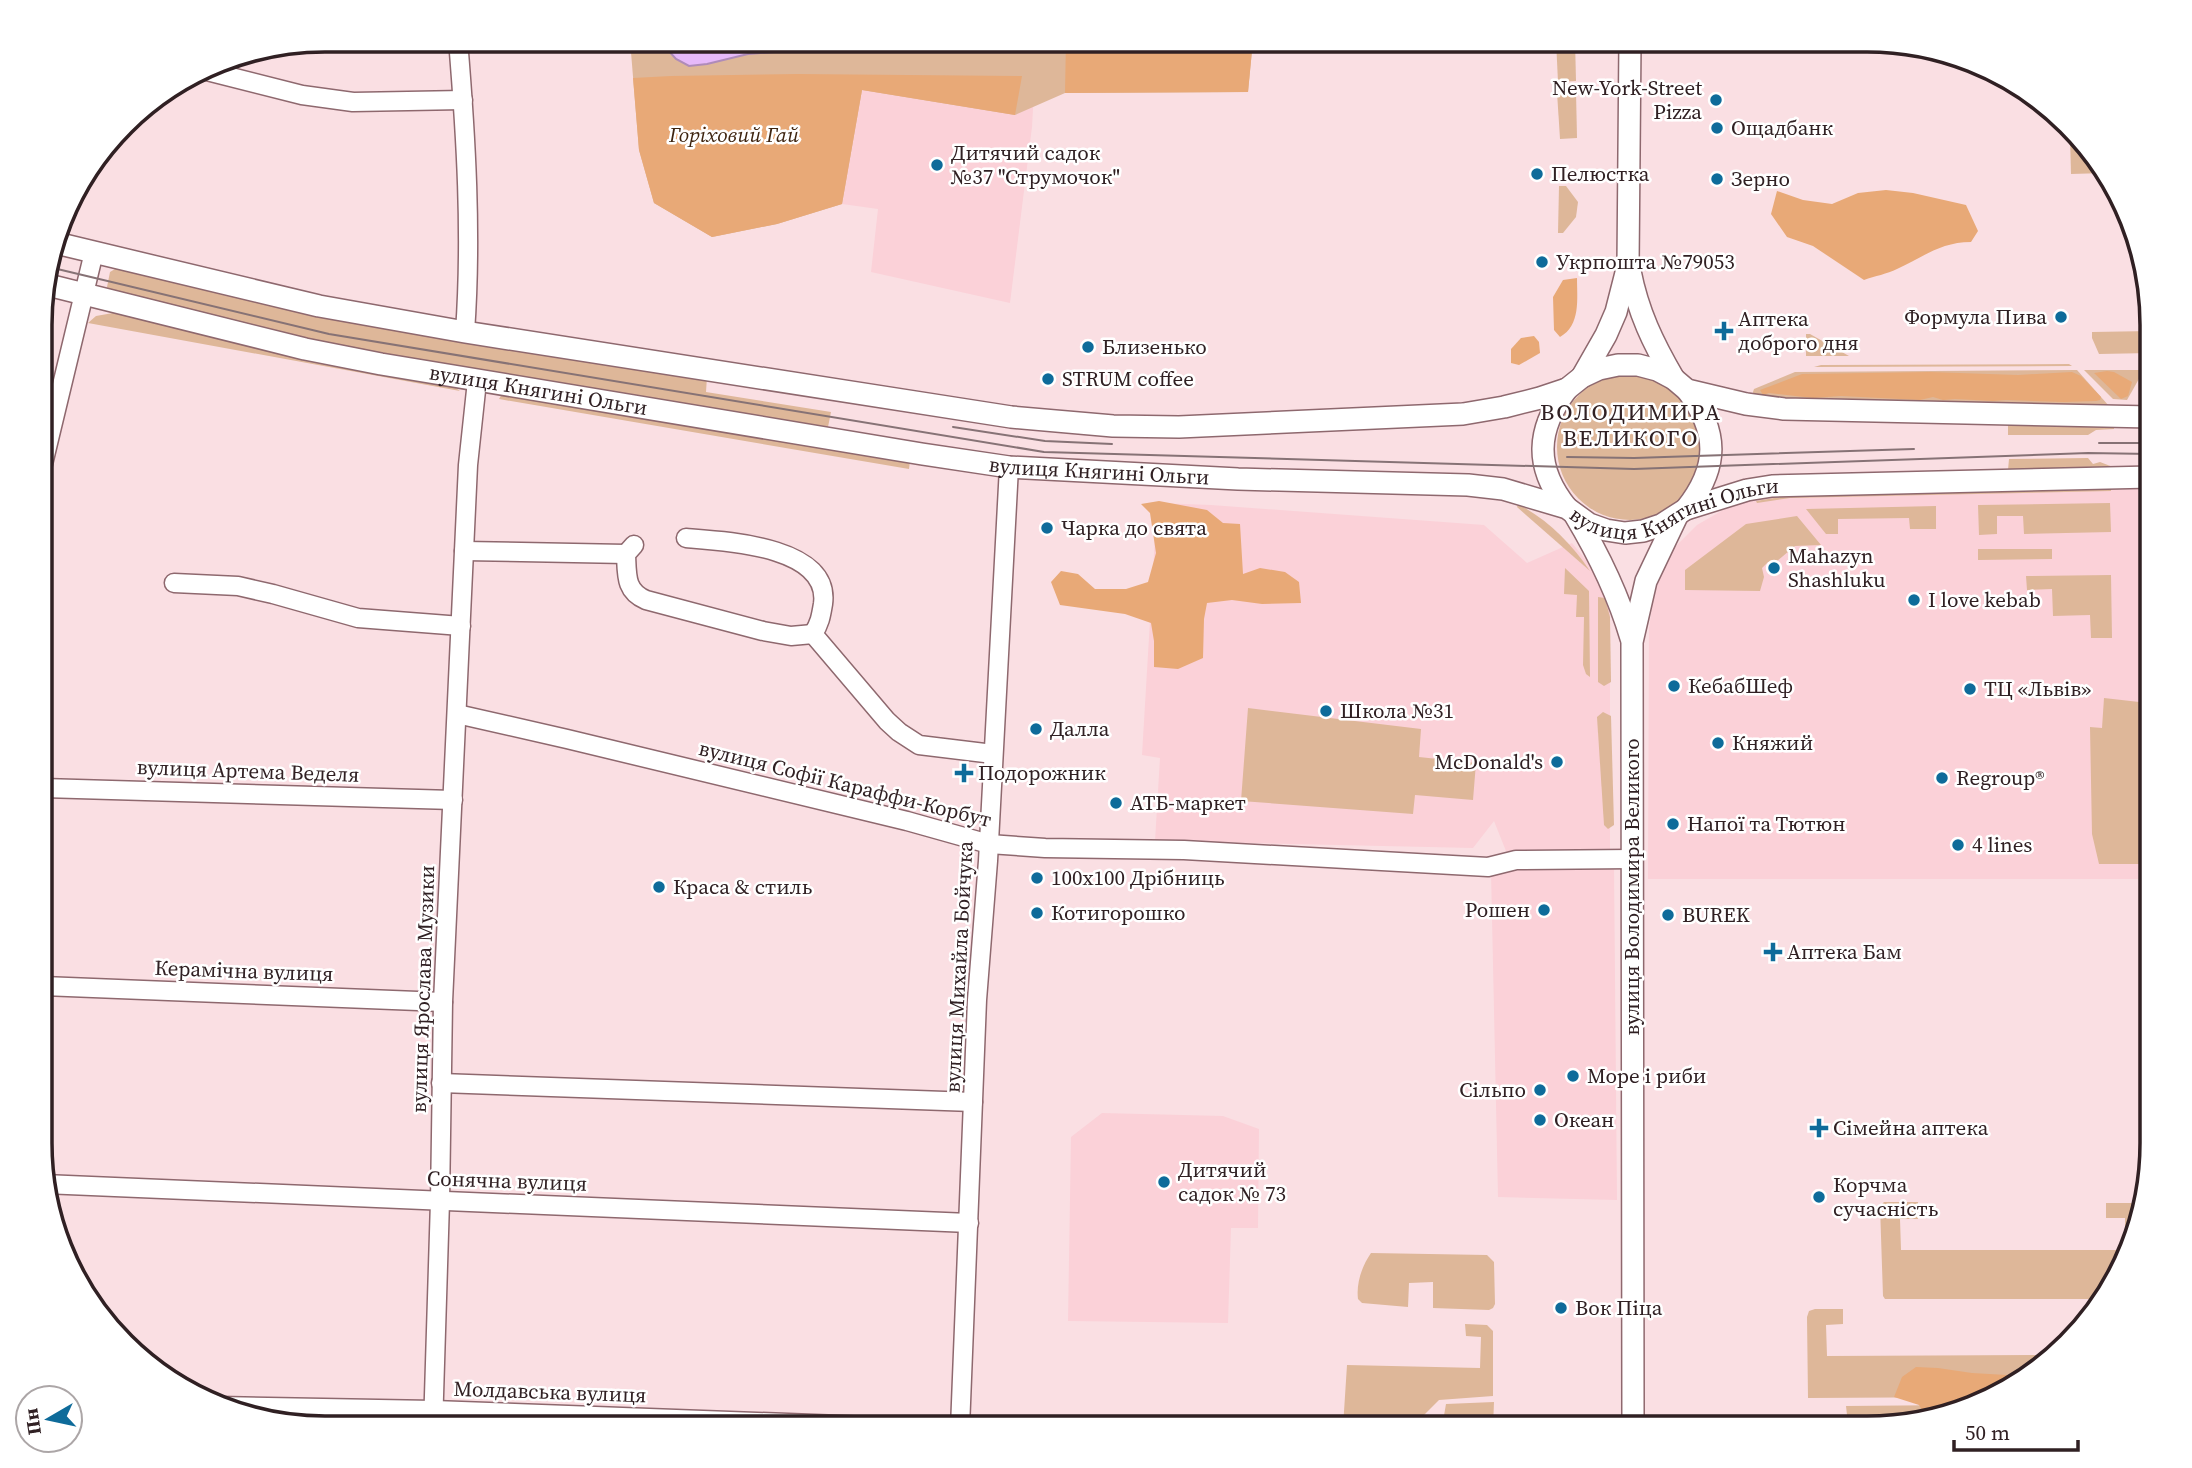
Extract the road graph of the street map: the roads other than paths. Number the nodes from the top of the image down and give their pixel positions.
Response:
1 (459, 52) edge
2 (1630, 52) edge
3 (219, 74) edge
4 (463, 100) junction
5 (65, 245) edge
6 (94, 252) junction
7 (1629, 265) junction
8 (55, 287) edge
9 (84, 295) junction
10 (465, 332) junction
11 (477, 381) junction
12 (1575, 383) junction
13 (1681, 384) junction
14 (2140, 417) edge
15 (52, 427) edge
16 (1009, 467) junction
17 (2140, 477) edge
18 (1570, 511) junction
19 (1681, 512) junction
20 (686, 538) dead end
21 (464, 551) junction
22 (174, 583) dead end
23 (461, 626) junction
24 (813, 634) junction
25 (1632, 642) junction
26 (457, 714) junction
27 (993, 754) junction
28 (52, 788) edge
29 (453, 800) junction
30 (989, 844) junction
31 (1632, 859) junction
32 (52, 986) edge
33 (443, 1002) junction
34 (441, 1083) junction
35 (973, 1102) junction
36 (56, 1185) edge
37 (440, 1201) junction
38 (969, 1223) junction
39 (267, 1409) edge
40 (385, 1416) edge
41 (434, 1416) edge
42 (960, 1416) edge
43 (1633, 1416) edge

1 - 4 street
2 - 7 main road, вулиця Володимира Великого
3 - 4 street
4 - 10 street
5 - 6 main road
6 - 9 street
6 - 10 main road
7 - 12 main road, вулиця Володимира Великого
7 - 13 main road, вулиця Володимира Великого
8 - 9 main road, вулиця Княгині Ольги
9 - 11 main road, вулиця Княгині Ольги
9 - 15 street
10 - 12 main road
11 - 16 main road, вулиця Княгині Ольги
11 - 21 street, вулиця Ярослава Музики
12 - 13 main road
12 - 18 main road, вулиця Володимира Великого
13 - 14 main road
13 - 19 main road, вулиця Володимира Великого
16 - 18 main road, вулиця Княгині Ольги
16 - 27 street, вулиця Михайла Бойчука
17 - 19 main road, вулиця Княгині Ольги
18 - 19 main road, вулиця Княгині Ольги
18 - 25 main road, вулиця Володимира Великого
19 - 25 main road, вулиця Володимира Великого
20 - 24 street
21 - 23 street, вулиця Ярослава Музики
21 - 24 street
22 - 23 street
23 - 26 street, вулиця Ярослава Музики
24 - 27 street
25 - 31 main road, вулиця Володимира Великого
26 - 29 street, вулиця Ярослава Музики
26 - 30 street, вулиця Софії Караффи-Корбут
27 - 30 street, вулиця Михайла Бойчука
28 - 29 street, вулиця Артема Веделя
29 - 33 street, вулиця Ярослава Музики
30 - 31 street, вулиця Софії Караффи-Корбут
30 - 35 street, вулиця Михайла Бойчука
31 - 43 main road, вулиця Володимира Великого
32 - 33 street, Керамічна вулиця
33 - 34 street, вулиця Ярослава Музики
34 - 35 street
34 - 37 street, вулиця Ярослава Музики
35 - 38 street, вулиця Михайла Бойчука
36 - 37 street, Сонячна вулиця
37 - 38 street, Сонячна вулиця
37 - 41 street, вулиця Ярослава Музики
38 - 42 street, вулиця Михайла Бойчука
39 - 40 street, Молдавська вулиця

